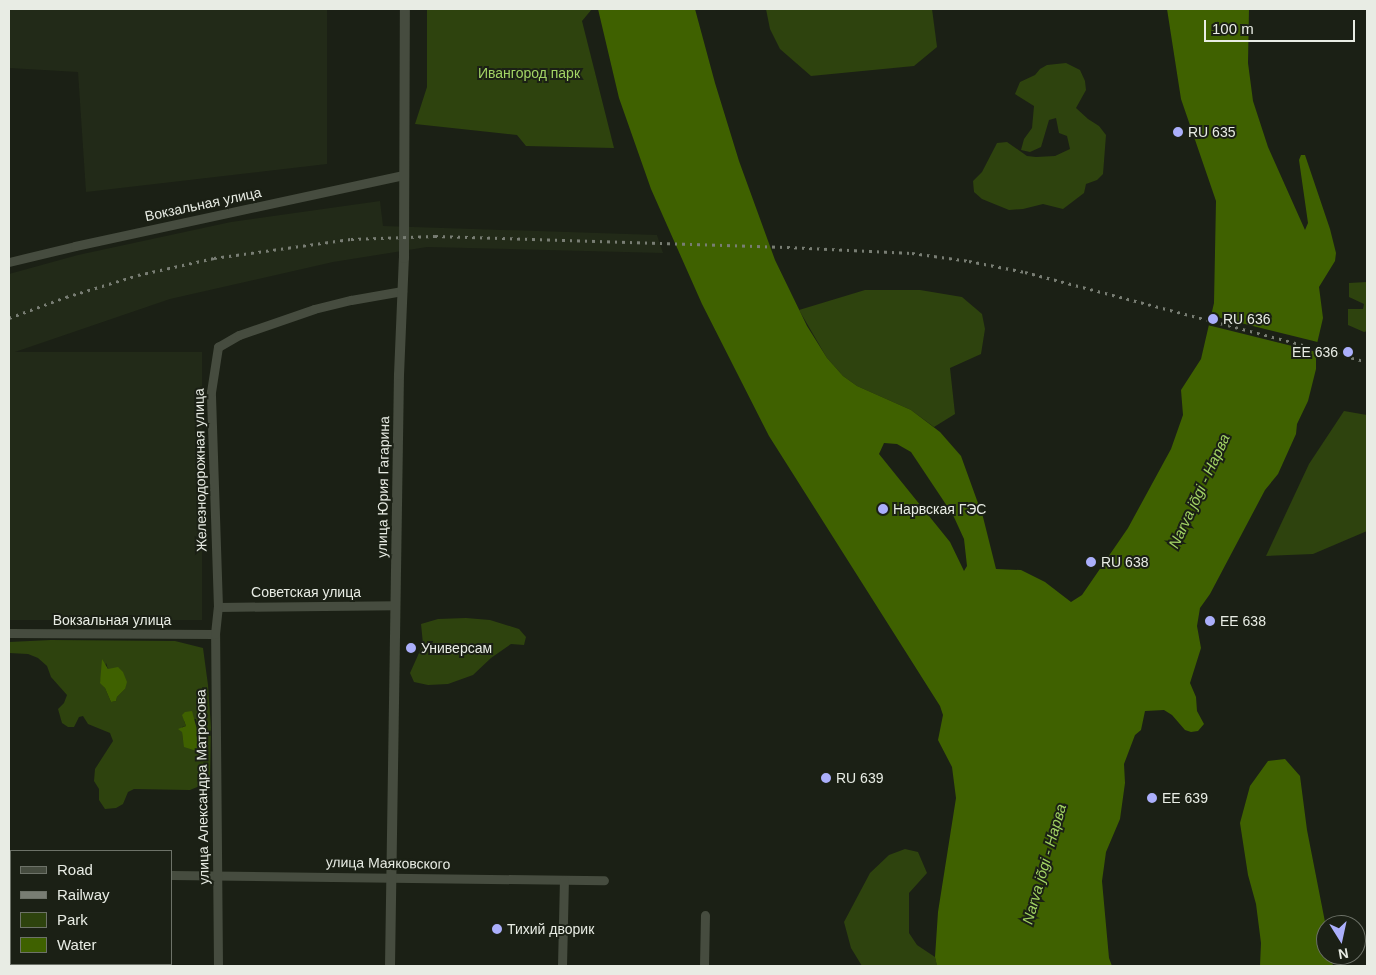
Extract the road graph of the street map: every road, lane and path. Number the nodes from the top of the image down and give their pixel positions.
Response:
1 (405, 9) edge
2 (403, 175) junction
3 (9, 262) edge
4 (402, 292) junction
5 (395, 605) junction
6 (218, 607) junction
7 (9, 633) edge
8 (215, 634) junction
9 (217, 874) junction
10 (172, 875) edge
11 (392, 877) junction
12 (564, 880) junction
13 (604, 880) dead end
14 (705, 915) dead end
15 (218, 966) edge
16 (390, 966) edge
17 (562, 966) edge
18 (704, 966) edge

1 - 2 street, улица Юрия Гагарина
2 - 3 street, Вокзальная улица
2 - 4 street, улица Юрия Гагарина
4 - 5 street, улица Юрия Гагарина
4 - 6 street, Железнодорожная улица
5 - 6 street, Советская улица
5 - 11 street, улица Юрия Гагарина
6 - 8 street, улица Александра Матросова
7 - 8 street, Вокзальная улица
8 - 9 street, улица Александра Матросова
9 - 10 street, улица Маяковского
9 - 11 street, улица Маяковского
9 - 15 street, улица Александра Матросова
11 - 12 street, улица Маяковского
11 - 16 street, улица Юрия Гагарина
12 - 13 street, улица Маяковского
12 - 17 street
14 - 18 street

